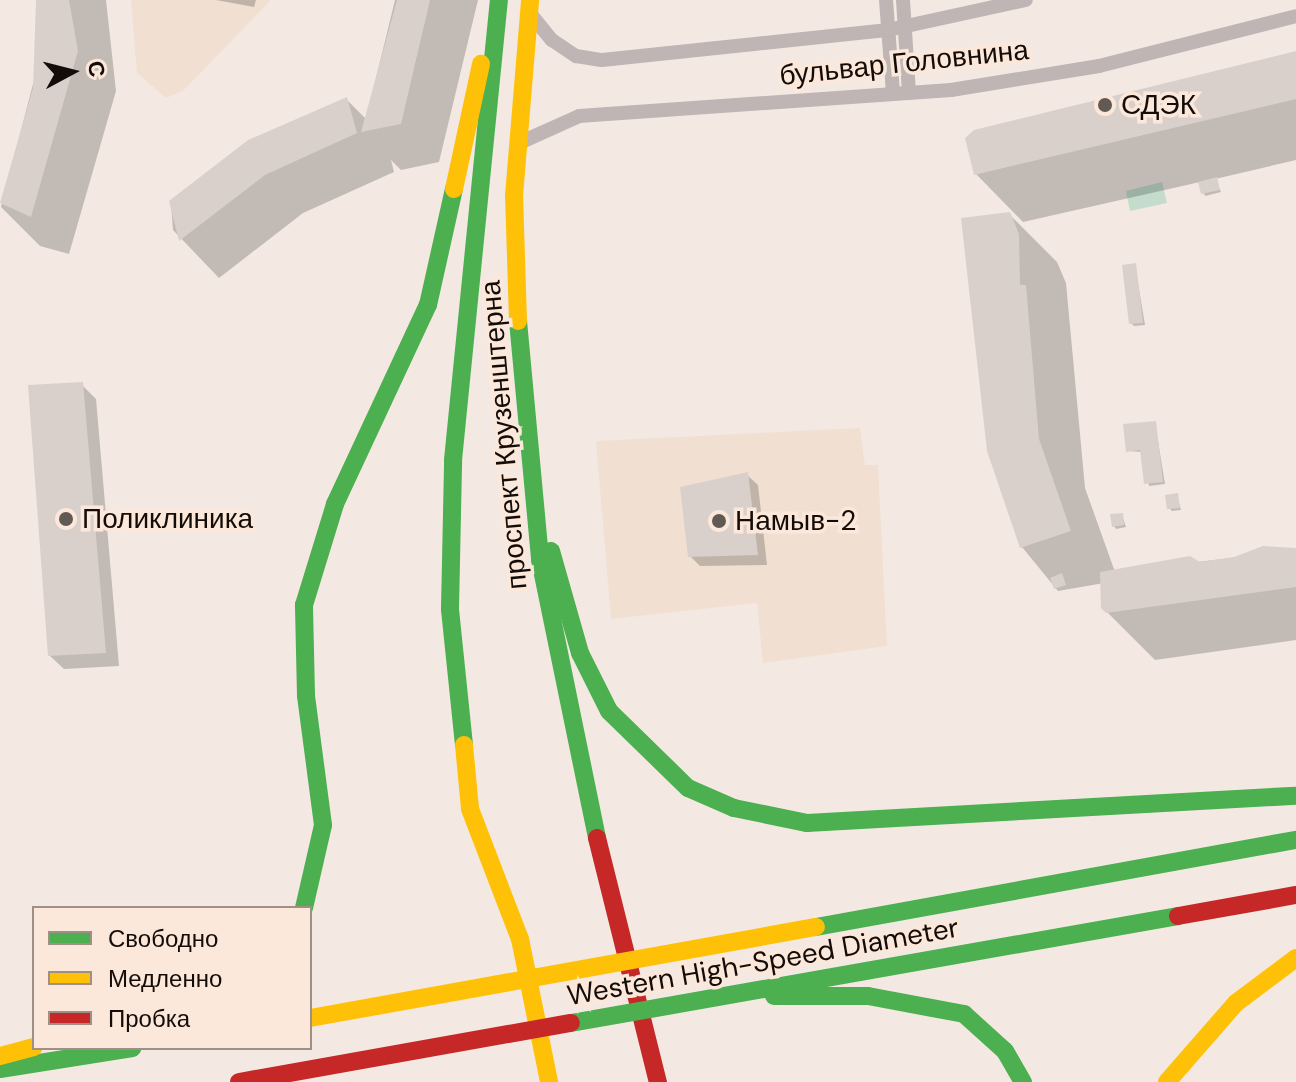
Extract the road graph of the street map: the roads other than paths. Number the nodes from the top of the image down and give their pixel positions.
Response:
1 (496, 0) edge
2 (886, 0) edge
3 (903, 0) edge
4 (1026, 0) edge
5 (529, 6) edge
6 (1296, 16) edge
7 (904, 27) junction
8 (888, 30) junction
9 (909, 93) junction
10 (893, 94) junction
11 (517, 144) junction
12 (519, 354) junction
13 (1296, 796) edge
14 (1296, 840) edge
15 (1296, 895) edge
16 (304, 906) edge
17 (1296, 958) edge
18 (750, 994) junction
19 (312, 1018) edge
20 (32, 1048) edge
21 (119, 1050) edge
22 (0, 1056) edge
23 (0, 1069) edge
24 (239, 1082) edge
25 (549, 1082) edge
26 (658, 1082) edge
27 (1023, 1082) edge
28 (1167, 1082) edge

1 - 16 main road
1 - 25 main road, проспект Крузенштерна
2 - 8 street
3 - 7 street
4 - 7 street, бульвар Головнина
5 - 8 street, бульвар Головнина
5 - 11 main road, проспект Крузенштерна
6 - 9 street, бульвар Головнина
7 - 8 street, бульвар Головнина
7 - 9 street
8 - 10 street
9 - 10 street, бульвар Головнина
10 - 11 street, бульвар Головнина
11 - 12 main road, проспект Крузенштерна
12 - 13 main road
12 - 26 main road, проспект Крузенштерна
14 - 19 main road, Western High-Speed Diameter, bridge
15 - 18 main road, Western High-Speed Diameter, bridge
17 - 28 main road
18 - 24 main road, Western High-Speed Diameter, bridge
18 - 27 main road
20 - 22 main road
21 - 23 main road

